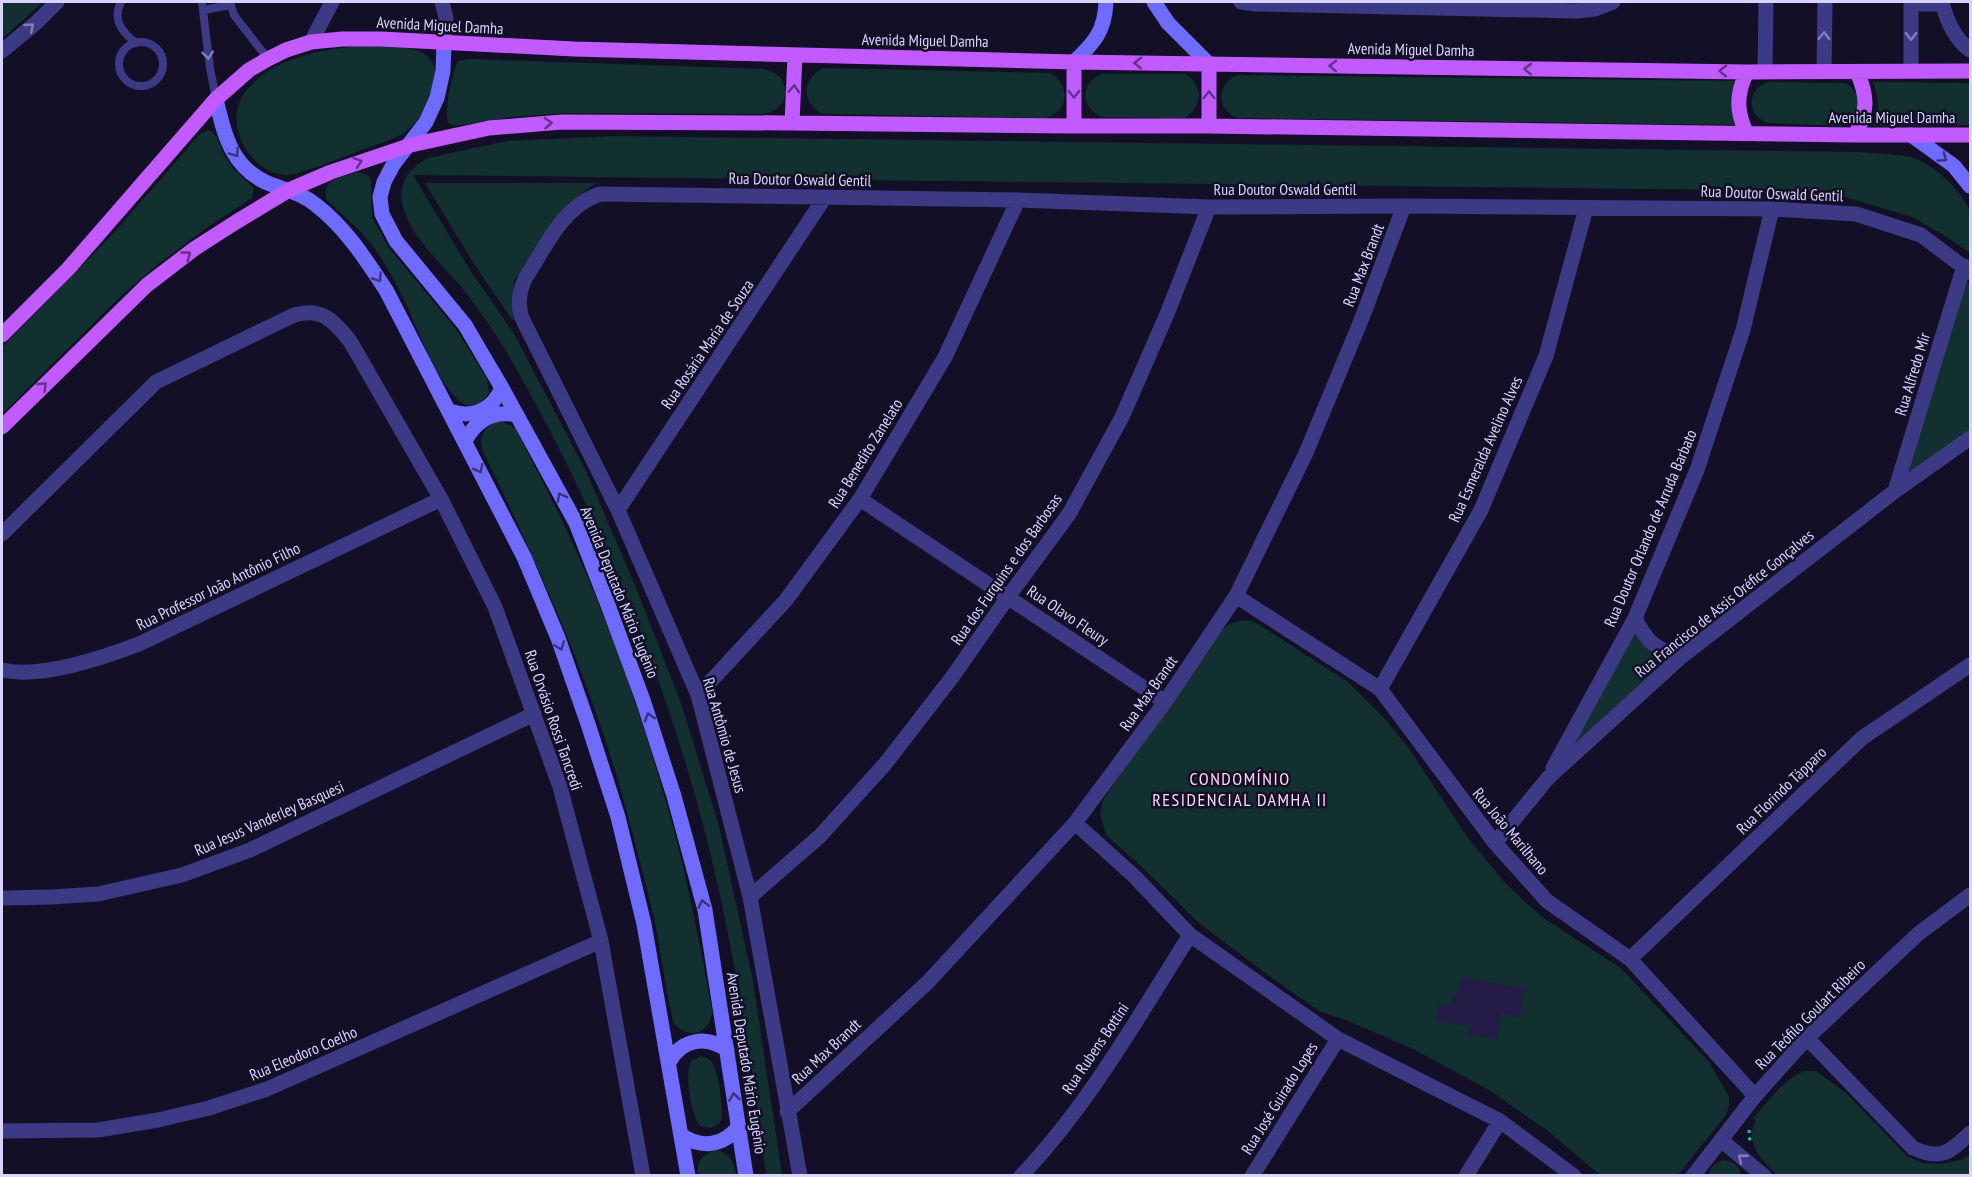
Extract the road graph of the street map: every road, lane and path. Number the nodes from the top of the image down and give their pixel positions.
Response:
1 (57, 2) edge
2 (121, 2) edge
3 (332, 2) edge
4 (442, 2) edge
5 (1106, 2) edge
6 (1154, 2) edge
7 (1240, 2) edge
8 (1613, 2) edge
9 (1766, 2) edge
10 (1825, 2) edge
11 (230, 3) edge
12 (1911, 3) edge
13 (1942, 3) edge
14 (203, 6) edge
15 (125, 34) junction
16 (311, 42) junction
17 (136, 43) junction
18 (444, 44) junction
19 (125, 49) junction
20 (1971, 50) edge
21 (2, 51) edge
22 (795, 55) junction
23 (268, 59) junction
24 (1074, 62) junction
25 (1209, 64) junction
26 (1765, 71) junction
27 (1824, 71) junction
28 (1911, 71) junction
29 (1971, 71) edge
30 (1747, 72) junction
31 (1857, 72) junction
32 (216, 99) junction
33 (792, 123) junction
34 (1074, 126) junction
35 (1209, 126) junction
36 (1747, 134) junction
37 (1855, 135) junction
38 (1911, 135) junction
39 (1971, 135) edge
40 (411, 145) junction
41 (1971, 186) edge
42 (289, 190) junction
43 (825, 197) junction
44 (1018, 200) junction
45 (1404, 206) junction
46 (1209, 207) junction
47 (1586, 208) junction
48 (1772, 209) junction
49 (1967, 269) edge
50 (518, 300) joint
51 (2, 335) edge
52 (501, 388) junction
53 (450, 411) junction
54 (517, 415) junction
55 (2, 426) edge
56 (1971, 438) edge
57 (465, 441) junction
58 (1895, 491) junction
59 (441, 499) junction
60 (860, 499) junction
61 (618, 510) junction
62 (2, 534) edge
63 (1236, 596) junction
64 (1008, 597) junction
65 (1635, 618) junction
66 (1681, 657) junction
67 (1971, 665) edge
68 (2, 670) edge
69 (1380, 689) junction
70 (698, 695) junction
71 (1165, 702) junction
72 (534, 714) junction
73 (1548, 778) junction
74 (1075, 823) junction
75 (1495, 843) junction
76 (1971, 896) edge
77 (750, 897) junction
78 (2, 898) edge
79 (1190, 934) junction
80 (601, 941) junction
81 (1630, 959) junction
82 (1807, 1038) junction
83 (1338, 1039) junction
84 (727, 1050) junction
85 (669, 1062) junction
86 (1755, 1096) junction
87 (787, 1112) junction
88 (1741, 1115) junction
89 (1500, 1121) junction
90 (739, 1126) junction
91 (2, 1131) edge
92 (1971, 1133) edge
93 (681, 1136) junction
94 (1721, 1140) junction
95 (1754, 1152) dead end
96 (639, 1174) edge
97 (688, 1176) edge
98 (746, 1176) edge
99 (800, 1176) edge
100 (1021, 1176) edge
101 (1252, 1176) edge
102 (1466, 1176) edge
103 (1574, 1176) edge
104 (1693, 1176) edge
105 (1764, 1176) edge

21 -> 1 street
2 - 15 lane
3 - 16 street
4 - 18 street
5 - 24 street
6 - 25 street
7 - 8 street
9 - 26 street
27 -> 10 street
11 - 14 lane
11 - 23 lane
12 - 13 street
12 -> 28 street
13 - 20 street
14 -> 32 lane
15 - 17 lane
15 - 19 lane
16 - 18 main road, Avenida Miguel Damha
16 - 23 main road, Avenida Miguel Damha
17 - 19 lane
17 - 19 lane
18 - 22 main road, Avenida Miguel Damha
18 - 40 street, Avenida Deputado Mário Eugênio
22 - 24 main road, Avenida Miguel Damha
33 -> 22 main road
23 - 32 main road, Avenida Miguel Damha
25 -> 24 main road, Avenida Miguel Damha
24 -> 34 main road
30 -> 25 main road, Avenida Miguel Damha
35 -> 25 main road
26 - 27 main road, Avenida Miguel Damha
26 - 30 main road, Avenida Miguel Damha
27 - 31 main road, Avenida Miguel Damha
28 - 29 main road, Avenida Miguel Damha
28 - 31 main road, Avenida Miguel Damha
30 - 36 main road
31 - 37 main road
32 -> 42 street
32 - 51 main road, Avenida Miguel Damha
33 - 34 main road, Avenida Miguel Damha
40 -> 33 main road, Avenida Miguel Damha
34 - 35 main road, Avenida Miguel Damha
35 - 36 main road, Avenida Miguel Damha
36 - 37 main road, Avenida Miguel Damha
37 - 38 main road, Avenida Miguel Damha
38 - 39 main road, Avenida Miguel Damha
38 -> 41 street
42 -> 40 main road, Avenida Miguel Damha
40 - 52 street, Avenida Deputado Mário Eugênio
42 -> 53 street
55 -> 42 main road, Avenida Miguel Damha
43 - 44 street, Rua Doutor Oswald Gentil
43 - 50 street, Rua Doutor Oswald Gentil
43 - 61 street, Rua Rosária Maria de Souza
44 - 46 street, Rua Doutor Oswald Gentil
44 - 60 street, Rua Benedito Zanelato
45 - 46 street, Rua Doutor Oswald Gentil
45 - 47 street, Rua Doutor Oswald Gentil
45 - 63 street, Rua Max Brandt
46 - 64 street, Rua dos Furquins e dos Barbosas
47 - 48 street, Rua Doutor Oswald Gentil
47 - 69 street, Rua Esmeralda Avelino Alves
48 - 49 street, Rua Doutor Oswald Gentil
48 - 65 street, Rua Doutor Orlando de Arruda Barbato
49 - 58 street, Rua Alfredo Mir
50 - 61 street, Rua Antômio de Jesus
52 - 53 street
52 - 54 street, Avenida Deputado Mário Eugênio
53 - 57 street
54 - 57 street
84 -> 54 street, Avenida Deputado Mário Eugênio
56 - 58 street, Rua Francisco de Assis Oréfice Gonçalves
57 -> 85 street
58 - 66 street, Rua Francisco de Assis Oréfice Gonçalves
59 - 62 street, Rua Orvásio Rossi Tancredi
59 - 68 street, Rua Professor João Antônio Filho
59 - 72 street, Rua Orvásio Rossi Tancredi
60 - 64 street, Rua Olavo Fleury
60 - 70 street, Rua Benedito Zanelato
61 - 70 street, Rua Antômio de Jesus
63 - 69 street, Rua João Marilhano
63 - 71 street, Rua Max Brandt
64 - 71 street, Rua Olavo Fleury
64 - 77 street, Rua dos Furquins e dos Barbosas
65 - 66 street
65 - 73 street, Rua Doutor Orlando de Arruda Barbato
66 - 73 street, Rua Francisco de Assis Oréfice Gonçalves
67 - 81 street, Rua Florindo Tápparo
69 - 75 street, Rua João Marilhano
70 - 77 street, Rua Antômio de Jesus
71 - 74 street, Rua Max Brandt
72 - 78 street, Rua Jesus Vanderley Basquesi
72 - 80 street, Rua Orvásio Rossi Tancredi
73 - 75 street, Rua Francisco de Assis Oréfice Gonçalves
74 - 79 street
74 - 87 street, Rua Max Brandt
75 - 81 street, Rua João Marilhano
76 - 82 street, Rua Teófilo Goulart Ribeiro
77 - 87 street, Rua Antômio de Jesus
79 - 83 street
79 - 100 street, Rua Rubens Bottini
80 - 91 street, Rua Eleodoro Coelho
80 - 96 street, Rua Orvásio Rossi Tancredi
81 - 86 street, Rua João Marilhano
82 - 86 street, Rua Teófilo Goulart Ribeiro
82 - 92 street
83 - 89 street
83 - 101 street, Rua José Guirado Lopes
84 - 85 street
90 -> 84 street, Avenida Deputado Mário Eugênio
85 - 93 street
86 - 88 street, Rua Teófilo Goulart Ribeiro
87 - 99 street, Rua Antômio de Jesus
88 - 94 street, Rua Teófilo Goulart Ribeiro
88 - 95 path
89 - 102 street
89 - 103 street
90 - 93 street
90 - 98 street, Avenida Deputado Mário Eugênio
93 - 97 street
94 - 104 street, Rua Teófilo Goulart Ribeiro
105 -> 94 street

